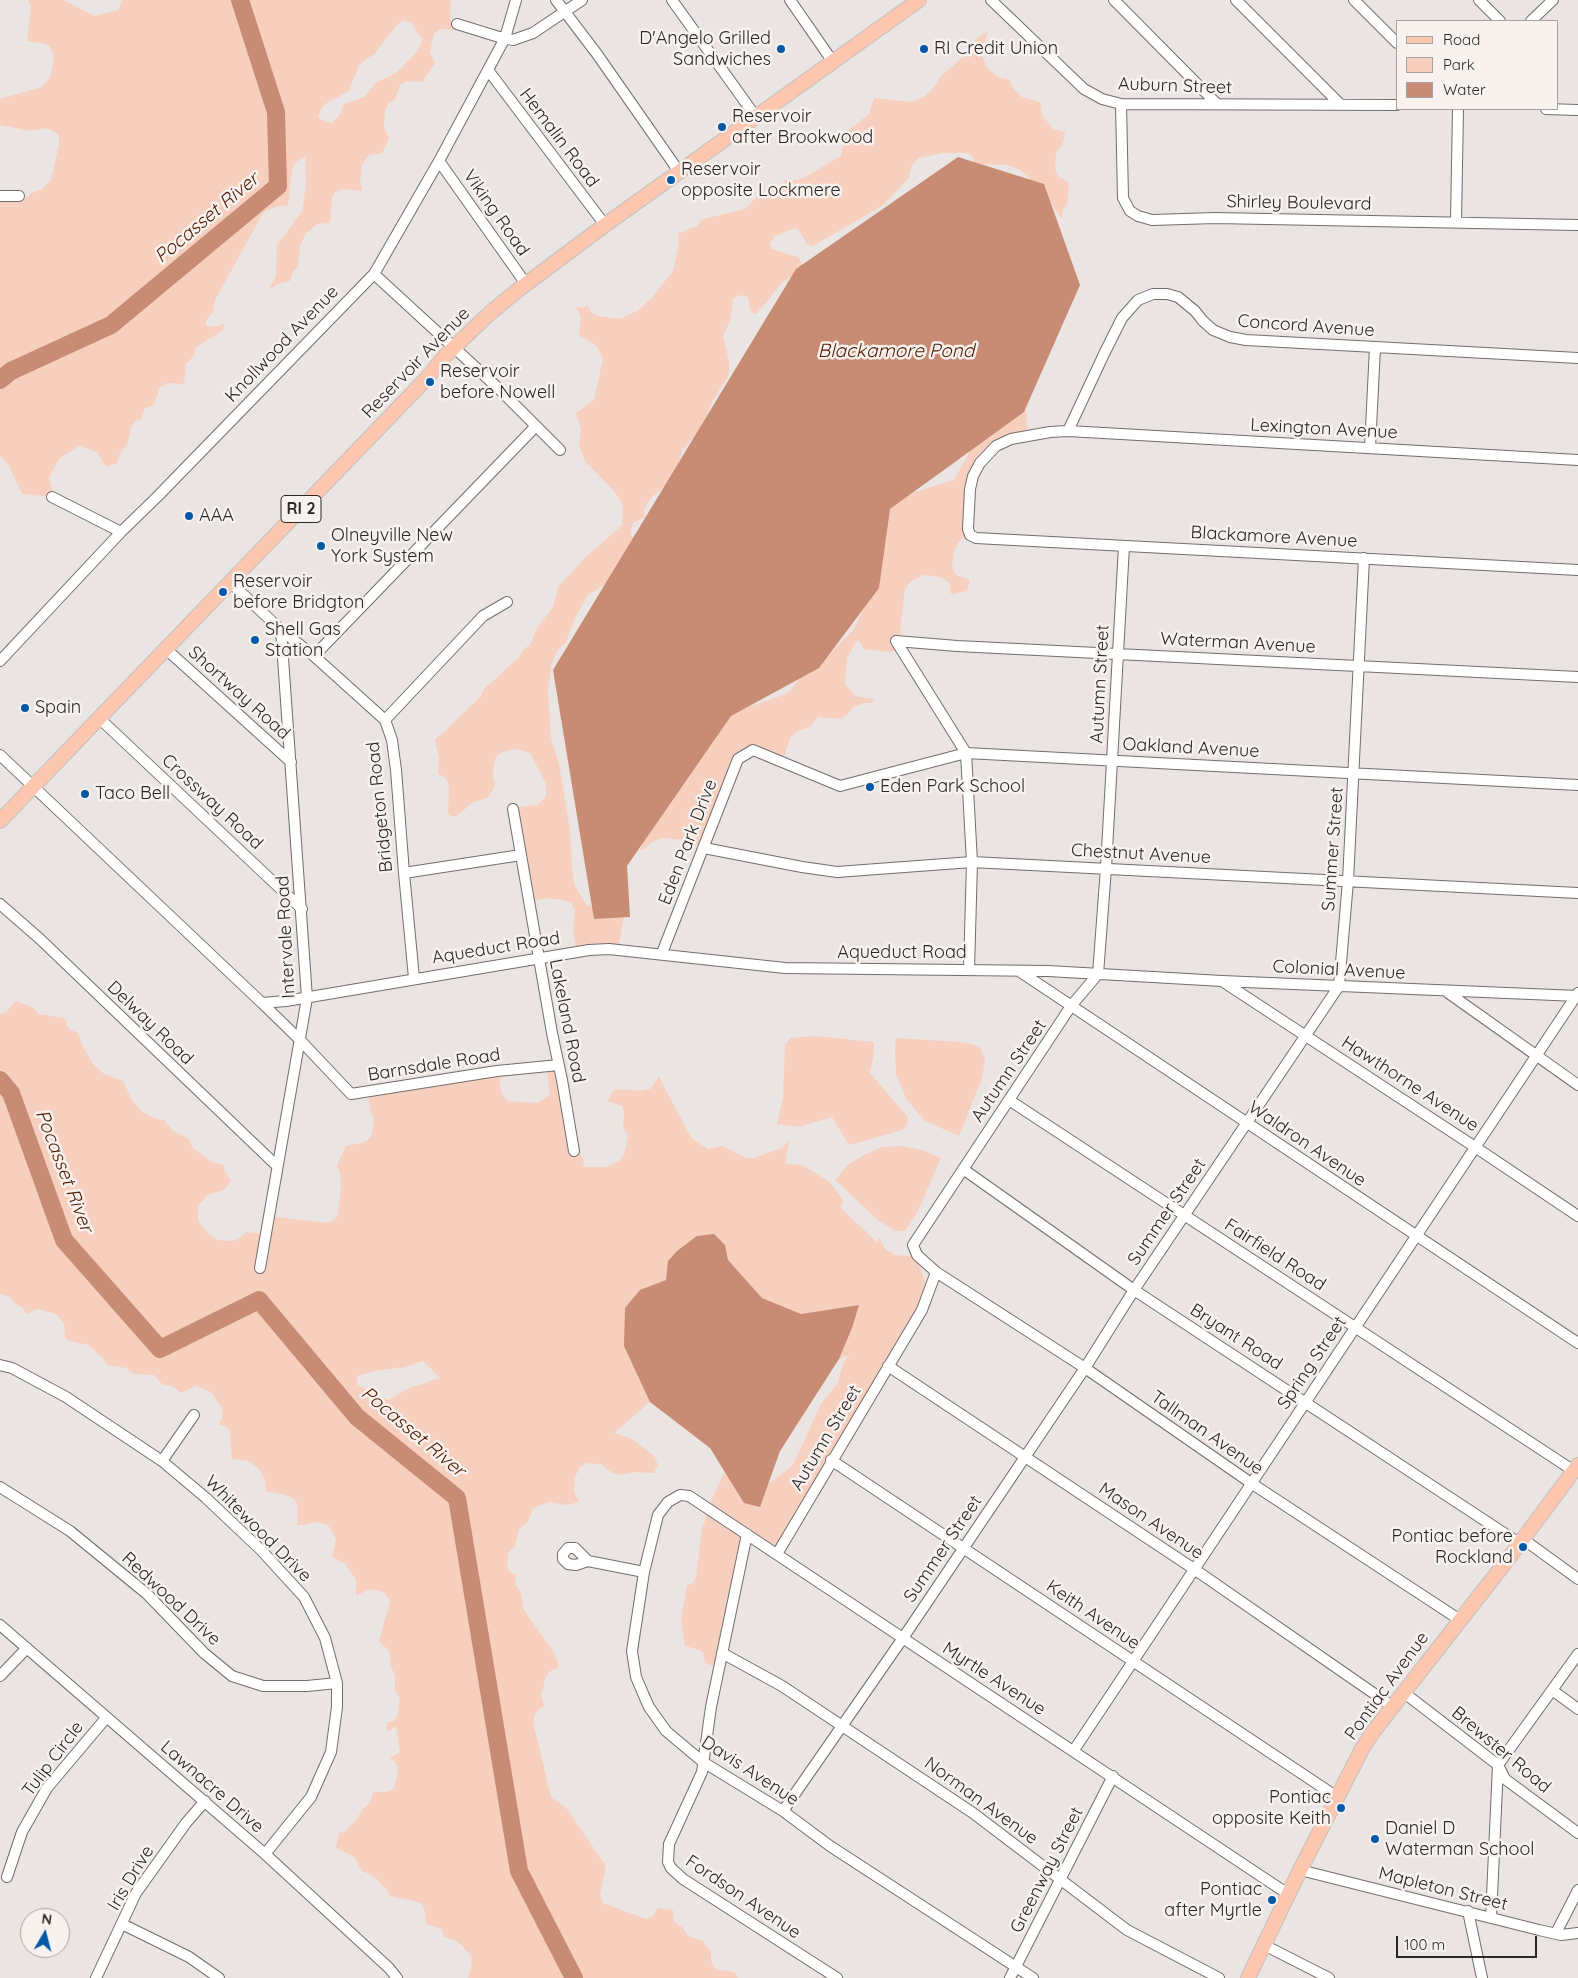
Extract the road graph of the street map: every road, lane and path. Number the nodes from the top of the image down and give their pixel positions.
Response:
1 (516, 0) edge
2 (556, 0) edge
3 (582, 0) edge
4 (672, 0) edge
5 (790, 0) edge
6 (991, 0) edge
7 (1114, 0) edge
8 (1236, 0) edge
9 (1354, 0) edge
10 (1479, 0) edge
11 (1554, 0) edge
12 (918, 1) edge
13 (565, 12) junction
14 (1499, 20) edge
15 (1532, 20) edge
16 (457, 24) dead end
17 (502, 38) junction
18 (1396, 42) edge
19 (833, 62) junction
20 (488, 70) junction
21 (1122, 104) junction
22 (1217, 104) junction
23 (1342, 105) junction
24 (1396, 105) edge
25 (1558, 109) edge
26 (1458, 110) edge
27 (1578, 110) edge
28 (756, 117) junction
29 (440, 161) junction
30 (680, 173) junction
31 (0, 196) edge
32 (19, 196) dead end
33 (1456, 222) junction
34 (606, 225) junction
35 (1578, 225) edge
36 (374, 274) junction
37 (526, 284) junction
38 (1375, 347) junction
39 (455, 348) junction
40 (1578, 358) edge
41 (536, 426) junction
42 (1068, 431) junction
43 (1370, 448) junction
44 (560, 450) dead end
45 (1578, 460) edge
46 (52, 497) dead end
47 (121, 532) junction
48 (970, 535) joint
49 (1124, 546) junction
50 (1364, 558) junction
51 (1578, 570) edge
52 (230, 582) junction
53 (507, 602) dead end
54 (281, 630) junction
55 (166, 649) junction
56 (1117, 654) junction
57 (314, 656) junction
58 (0, 660) edge
59 (1360, 666) junction
60 (1578, 677) edge
61 (99, 718) junction
62 (385, 720) junction
63 (753, 750) joint
64 (966, 753) junction
65 (0, 755) edge
66 (1112, 760) junction
67 (291, 762) junction
68 (1354, 773) junction
69 (1578, 785) edge
70 (34, 786) junction
71 (514, 809) dead end
72 (0, 821) edge
73 (704, 848) junction
74 (521, 856) junction
75 (972, 862) junction
76 (1106, 868) junction
77 (404, 873) junction
78 (1348, 881) junction
79 (1578, 893) edge
80 (0, 904) edge
81 (302, 909) junction
82 (662, 953) junction
83 (539, 958) junction
84 (969, 970) junction
85 (1019, 971) junction
86 (1098, 974) junction
87 (414, 978) junction
88 (1222, 981) junction
89 (1339, 986) junction
90 (1446, 992) junction
91 (1577, 995) edge
92 (307, 998) junction
93 (262, 1003) junction
94 (1071, 1006) junction
95 (1305, 1034) junction
96 (300, 1040) junction
97 (1536, 1056) junction
98 (559, 1065) junction
99 (1578, 1085) edge
100 (1009, 1100) junction
101 (1246, 1123) junction
102 (1475, 1147) junction
103 (574, 1151) dead end
104 (277, 1166) junction
105 (963, 1169) junction
106 (1186, 1215) junction
107 (1578, 1216) edge
108 (1416, 1236) junction
109 (260, 1268) dead end
110 (936, 1272) junction
111 (1134, 1290) junction
112 (1355, 1327) junction
113 (1578, 1343) edge
114 (0, 1365) edge
115 (888, 1366) junction
116 (1085, 1368) junction
117 (1305, 1402) junction
118 (194, 1415) dead end
119 (1025, 1457) junction
120 (831, 1460) junction
121 (162, 1461) junction
122 (1576, 1468) edge
123 (1251, 1483) junction
124 (0, 1487) edge
125 (680, 1495) joint
126 (747, 1534) junction
127 (1521, 1541) junction
128 (963, 1548) junction
129 (777, 1554) junction
130 (588, 1561) dead end
131 (1194, 1569) junction
132 (644, 1572) junction
133 (1578, 1579) edge
134 (1460, 1620) junction
135 (0, 1625) edge
136 (903, 1638) junction
137 (27, 1648) junction
138 (722, 1653) junction
139 (1578, 1654) edge
140 (1133, 1661) junction
141 (0, 1676) edge
142 (337, 1682) junction
143 (1552, 1690) junction
144 (1403, 1692) junction
145 (1392, 1706) junction
146 (1578, 1709) edge
147 (106, 1718) junction
148 (841, 1726) junction
149 (1074, 1750) junction
150 (703, 1762) junction
151 (1498, 1765) junction
152 (1113, 1776) junction
153 (1337, 1797) junction
154 (204, 1801) junction
155 (783, 1811) junction
156 (1578, 1833) edge
157 (265, 1854) junction
158 (1300, 1870) junction
159 (7, 1877) dead end
160 (1060, 1880) junction
161 (1578, 1890) edge
162 (1288, 1894) junction
163 (1468, 1911) junction
164 (1491, 1918) junction
165 (122, 1924) junction
166 (1556, 1933) junction
167 (1578, 1933) edge
168 (1264, 1945) junction
169 (1016, 1966) junction
170 (96, 1978) edge
171 (219, 1978) edge
172 (397, 1978) edge
173 (837, 1978) edge
174 (1010, 1978) edge
175 (1033, 1978) edge
176 (1219, 1978) edge
177 (1248, 1978) edge
178 (1329, 1978) edge
179 (1482, 1978) edge

1 - 17 street, Knollwood Avenue
2 - 13 street
3 - 13 street
4 - 28 street
5 - 19 street
6 - 21 street, Auburn Street
7 - 22 street
8 - 23 street
9 - 18 street
10 - 14 street
11 - 15 street
12 - 19 main road, Reservoir Avenue / RI 2
13 - 17 street
13 - 30 street
16 - 17 street
17 - 20 street, Knollwood Avenue
19 - 28 main road, Reservoir Avenue / RI 2
20 - 29 street, Knollwood Avenue
20 - 34 street, Hemalin Road
21 - 22 street, Auburn Street
21 - 33 street, Shirley Boulevard
22 - 23 street, Auburn Street
23 - 24 street, Auburn Street
25 - 27 street
26 - 33 street
28 - 30 main road, Reservoir Avenue / RI 2
29 - 36 street, Knollwood Avenue
29 - 37 street, Viking Road
30 - 34 main road, Reservoir Avenue / RI 2
31 - 32 street
33 - 35 street, Shirley Boulevard
34 - 37 main road, Reservoir Avenue / RI 2
36 - 39 street
36 - 47 street, Knollwood Avenue
37 - 39 main road, Reservoir Avenue / RI 2
38 - 40 street, Concord Avenue
38 - 42 street, Concord Avenue
38 - 43 street
39 - 41 street
39 - 52 main road, Reservoir Avenue / RI 2
41 - 44 street
41 - 57 street
42 - 43 street, Lexington Avenue
42 - 48 street, Lexington Avenue
43 - 45 street, Lexington Avenue
46 - 47 street
47 - 58 street, Knollwood Avenue
48 - 49 street, Blackamore Avenue
49 - 50 street, Blackamore Avenue
49 - 56 street, Autumn Street
50 - 51 street, Blackamore Avenue
50 - 59 street, Summer Street
52 - 54 street, Bridgeton Road
52 - 55 main road, Reservoir Avenue / RI 2
53 - 62 street
54 - 57 street, Bridgeton Road
54 - 67 street, Intervale Road
55 - 61 main road, Reservoir Avenue / RI 2
55 - 67 street, Shortway Road
56 - 59 street, Waterman Avenue
56 - 64 street, Waterman Avenue
56 - 66 street, Autumn Street
57 - 62 street, Bridgeton Road
59 - 60 street, Waterman Avenue
59 - 68 street, Summer Street
61 - 70 main road, Reservoir Avenue / RI 2
61 - 81 street, Crossway Road
62 - 77 street, Bridgeton Road
63 - 64 street, Oakland Avenue
63 - 73 street, Eden Park Drive
64 - 66 street, Oakland Avenue
64 - 75 street
65 - 70 street
66 - 68 street, Oakland Avenue
66 - 76 street, Autumn Street
67 - 81 street, Intervale Road
68 - 69 street, Oakland Avenue
68 - 78 street, Summer Street
70 - 72 main road, Reservoir Avenue / RI 2
70 - 93 street
71 - 74 street, Lakeland Road
73 - 75 street, Chestnut Avenue
73 - 82 street, Eden Park Drive
74 - 77 street
74 - 83 street, Lakeland Road
75 - 76 street, Chestnut Avenue
75 - 84 street
76 - 78 street, Chestnut Avenue
76 - 86 street, Autumn Street
77 - 87 street, Bridgeton Road
78 - 79 street, Chestnut Avenue
78 - 89 street, Summer Street
80 - 104 street, Delway Road
81 - 92 street, Intervale Road
82 - 83 street, Aqueduct Road
82 - 84 street, Aqueduct Road
83 - 87 street, Aqueduct Road
83 - 98 street, Lakeland Road
84 - 85 street, Aqueduct Road
85 - 86 street, Aqueduct Road
85 - 94 street, Waldron Avenue
86 - 88 street, Colonial Avenue
86 - 94 street, Autumn Street
87 - 92 street, Aqueduct Road
88 - 89 street, Colonial Avenue
88 - 95 street, Hawthorne Avenue
89 - 90 street, Colonial Avenue
89 - 95 street, Summer Street
90 - 91 street, Colonial Avenue
90 - 97 street
91 - 97 street, Spring Street
92 - 93 street, Aqueduct Road
92 - 96 street, Intervale Road
93 - 96 street, Barnsdale Road
94 - 100 street, Autumn Street
94 - 101 street, Waldron Avenue
95 - 101 street, Summer Street
95 - 102 street, Hawthorne Avenue
96 - 98 street, Barnsdale Road
96 - 104 street, Intervale Road
97 - 99 street
97 - 102 street, Spring Street
98 - 103 street, Lakeland Road
100 - 105 street, Autumn Street
100 - 106 street, Fairfield Road
101 - 106 street, Summer Street
101 - 108 street, Waldron Avenue
102 - 107 street, Hawthorne Avenue
102 - 108 street, Spring Street
104 - 109 street, Intervale Road
105 - 110 street, Autumn Street
105 - 111 street, Bryant Road
106 - 111 street, Summer Street
106 - 112 street, Fairfield Road
108 - 112 street, Spring Street
108 - 113 street, Waldron Avenue
110 - 115 street, Autumn Street
110 - 116 street, Tallman Avenue
111 - 116 street, Summer Street
111 - 117 street, Bryant Road
112 - 117 street, Spring Street
112 - 122 street, Fairfield Road
114 - 121 street, Whitewood Drive
115 - 119 street, Mason Avenue
115 - 120 street, Autumn Street
116 - 119 street, Summer Street
116 - 123 street, Tallman Avenue
117 - 123 street, Spring Street
117 - 127 street, Bryant Road
118 - 121 street
119 - 128 street, Summer Street
119 - 131 street, Mason Avenue
120 - 128 street, Keith Avenue
120 - 129 street, Autumn Street
121 - 142 street, Whitewood Drive
122 - 127 main road, Pontiac Avenue
123 - 131 street, Spring Street
123 - 134 street, Tallman Avenue
124 - 142 street, Redwood Drive
125 - 126 street, Myrtle Avenue
125 - 132 street, Davis Avenue
126 - 129 street, Myrtle Avenue
126 - 138 street, Fordson Avenue
127 - 133 street, Bryant Road
127 - 134 main road, Pontiac Avenue
128 - 136 street, Summer Street
128 - 140 street, Keith Avenue
129 - 136 street, Myrtle Avenue
130 - 132 street
131 - 140 street, Spring Street
131 - 145 street, Mason Avenue
132 - 150 street, Davis Avenue
134 - 144 main road, Pontiac Avenue
135 - 137 street, Lawnacre Drive
136 - 148 street, Summer Street
136 - 149 street, Myrtle Avenue
137 - 141 street
137 - 147 street, Lawnacre Drive
138 - 148 street, Norman Avenue
138 - 150 street, Fordson Avenue
139 - 143 street
140 - 149 street, Spring Street
140 - 153 street, Keith Avenue
142 - 157 street, Whitewood Drive
143 - 146 street
143 - 151 street
144 - 145 main road, Pontiac Avenue
144 - 151 street, Brewster Road
145 - 153 main road, Pontiac Avenue
147 - 154 street, Lawnacre Drive
147 - 159 street, Tulip Circle
148 - 155 street, Summer Street
148 - 160 street, Norman Avenue
149 - 152 street, Myrtle Avenue
150 - 155 street, Davis Avenue
150 - 173 street, Fordson Avenue
151 - 156 street, Brewster Road
151 - 164 street
152 - 160 street, Greenway Street
152 - 162 street, Myrtle Avenue
153 - 158 main road, Pontiac Avenue
154 - 157 street, Lawnacre Drive
154 - 165 street, Iris Drive
155 - 169 street, Davis Avenue
157 - 172 street, Lawnacre Drive
158 - 162 main road, Pontiac Avenue
158 - 163 street, Mapleton Street
160 - 169 street, Greenway Street
160 - 176 street, Norman Avenue
161 - 166 street
162 - 168 main road, Pontiac Avenue
163 - 164 street, Mapleton Street
163 - 179 street
164 - 166 street, Mapleton Street
165 - 170 street, Iris Drive
165 - 171 street
166 - 167 street, Mapleton Street
168 - 177 main road, Pontiac Avenue
168 - 178 street
169 - 174 street, Greenway Street
169 - 175 street, Davis Avenue

